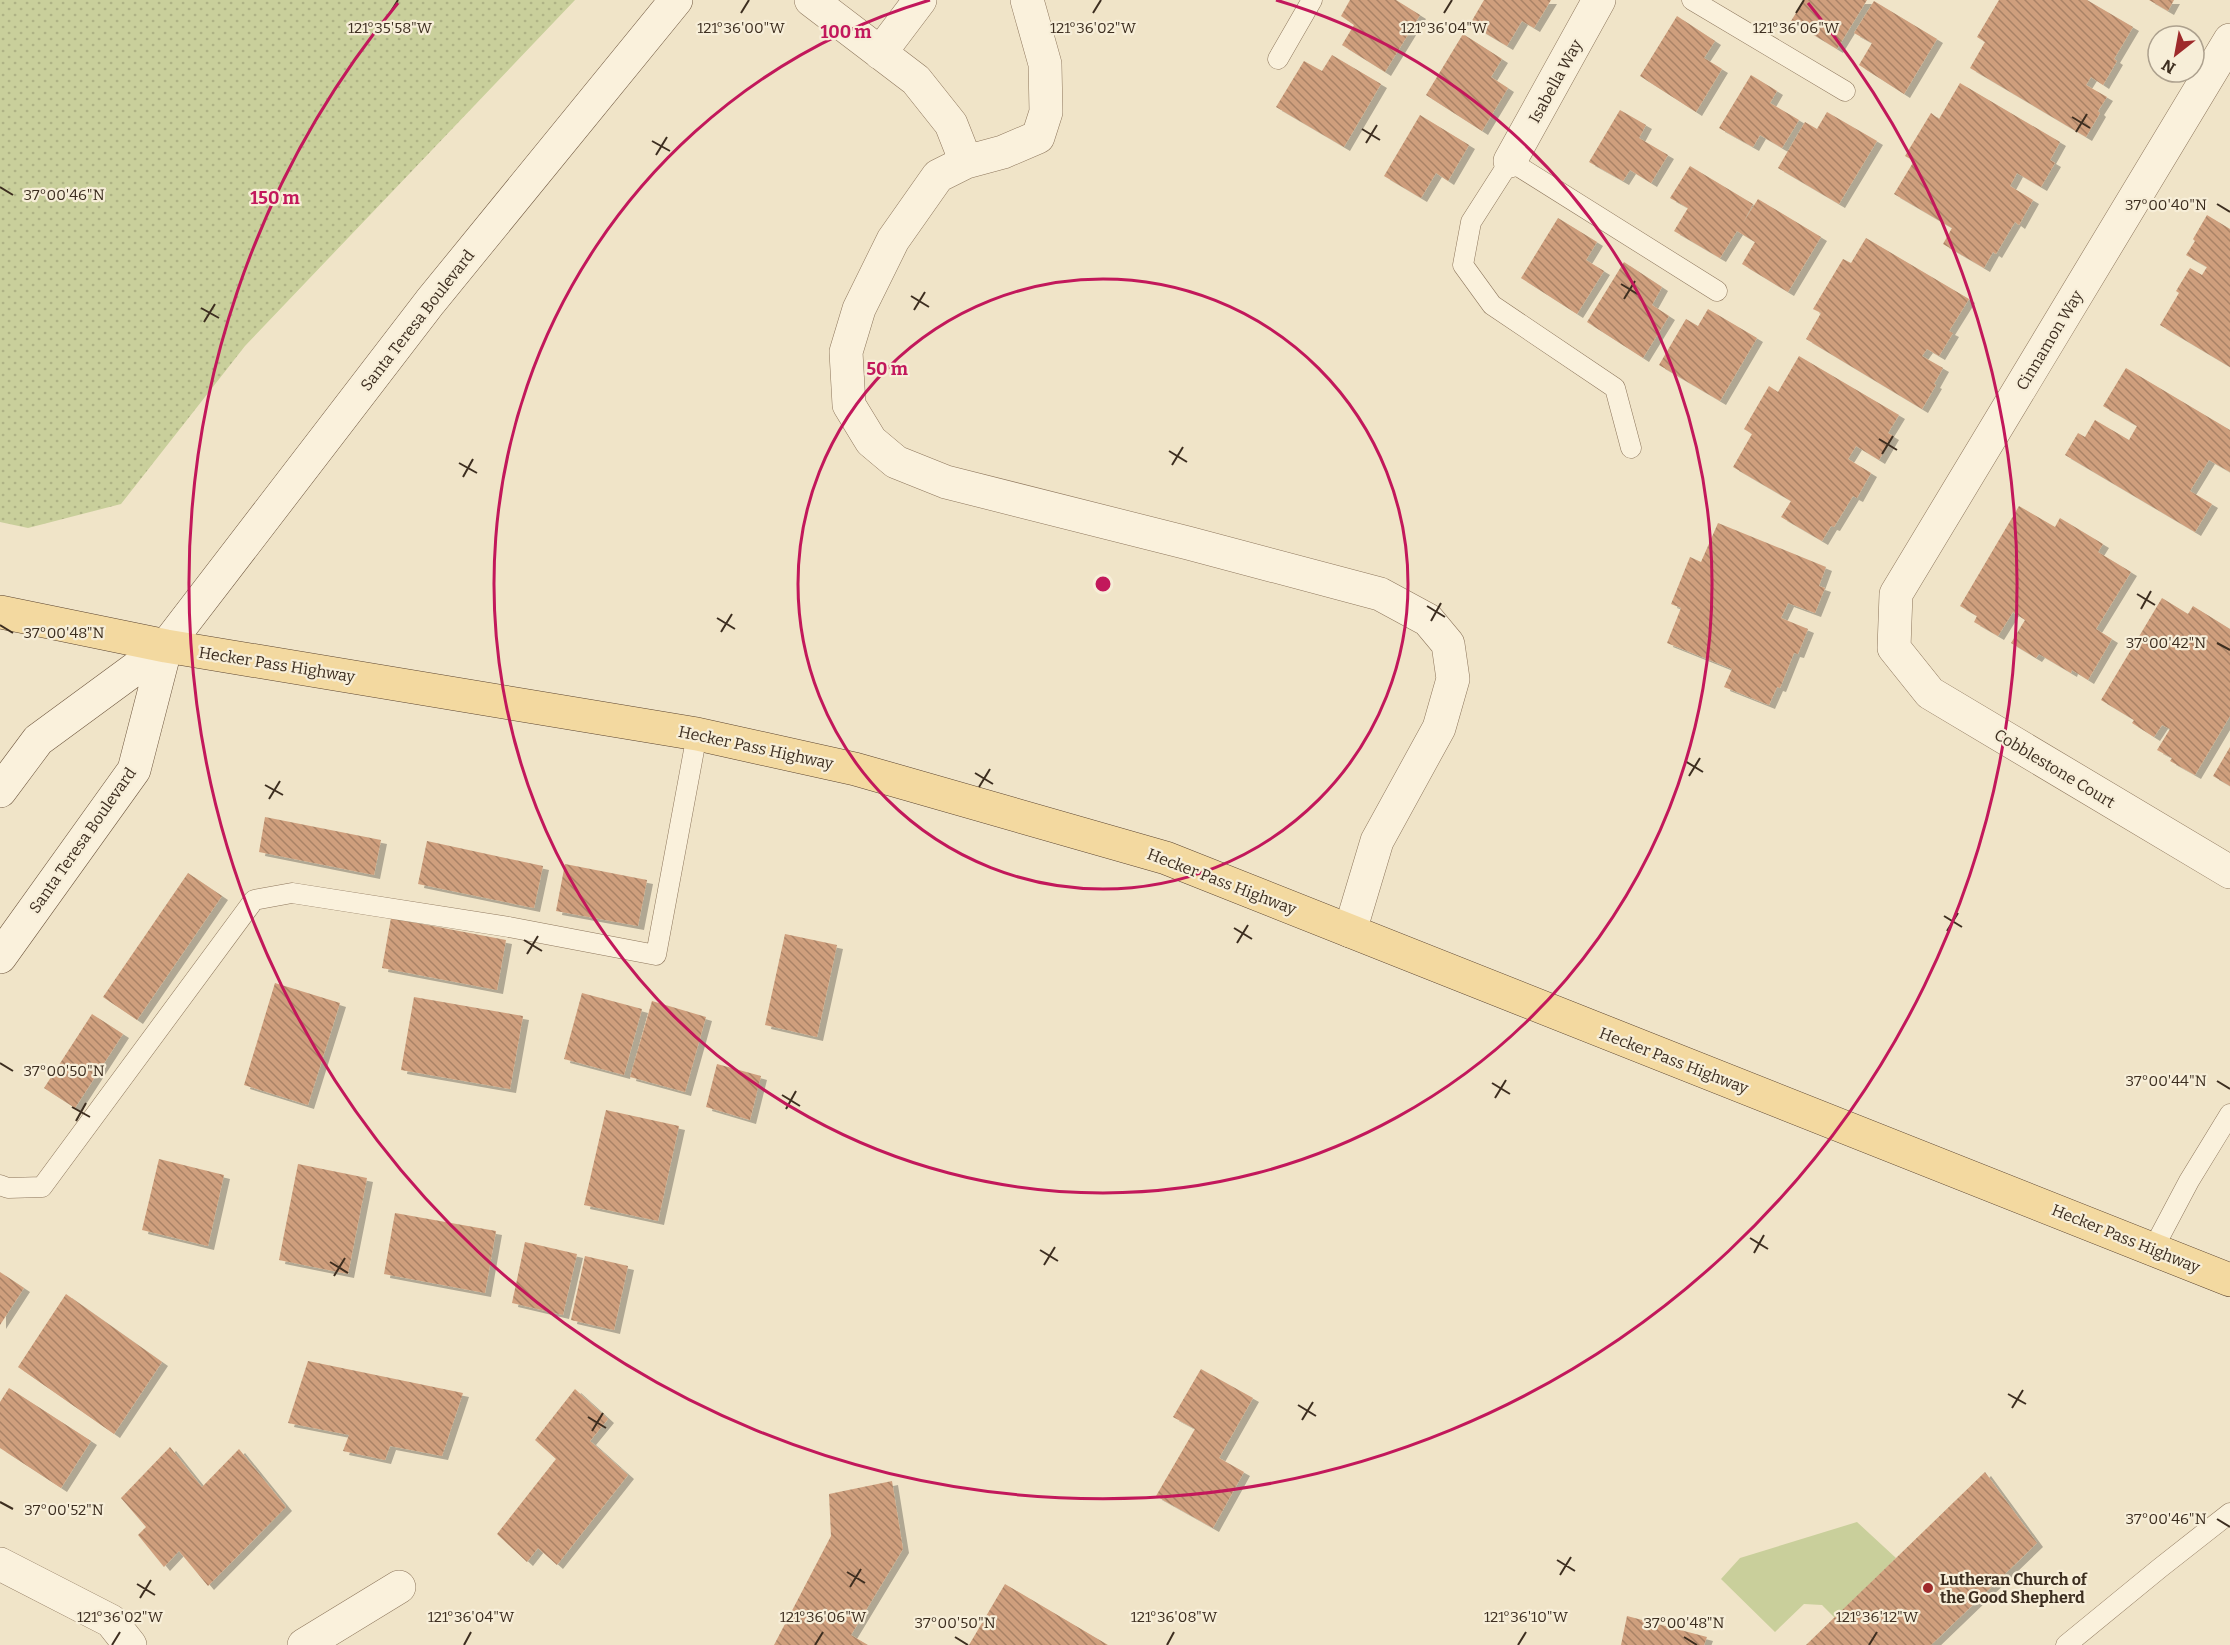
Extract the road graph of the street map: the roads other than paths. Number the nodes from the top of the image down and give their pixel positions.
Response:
1 (676, 0) edge
2 (811, 0) edge
3 (920, 0) edge
4 (1027, 0) edge
5 (1312, 0) edge
6 (1599, 0) edge
7 (1692, 0) edge
8 (2230, 40) edge
9 (880, 52) junction
10 (1278, 60) dead end
11 (1845, 91) dead end
12 (1510, 161) junction
13 (966, 162) junction
14 (1717, 291) dead end
15 (1631, 448) dead end
16 (0, 612) edge
17 (166, 646) junction
18 (1894, 648) joint
19 (697, 734) junction
20 (0, 791) edge
21 (2230, 872) edge
22 (1350, 931) junction
23 (0, 957) edge
24 (2230, 1114) edge
25 (0, 1185) edge
26 (2153, 1249) junction
27 (2230, 1280) edge
28 (2230, 1513) edge
29 (0, 1564) edge
30 (399, 1587) dead end
31 (130, 1645) edge
32 (304, 1645) edge
33 (2066, 1645) edge

1 - 17 street, Santa Teresa Boulevard
2 - 9 street
3 - 9 street
4 - 13 street
5 - 10 lane
6 - 12 street, Isabella Way
7 - 11 lane
8 - 18 street, Cinnamon Way
9 - 13 street
12 - 14 lane
12 - 15 lane
13 - 22 street
16 - 17 main road, Hecker Pass Highway
17 - 19 main road, Hecker Pass Highway
17 - 20 street, Santa Teresa Boulevard
17 - 23 street, Santa Teresa Boulevard
18 - 21 street, Cobblestone Court
19 - 22 main road, Hecker Pass Highway
19 - 25 lane
22 - 26 main road, Hecker Pass Highway
24 - 26 lane
26 - 27 main road, Hecker Pass Highway
28 - 33 lane
29 - 31 street
30 - 32 street

